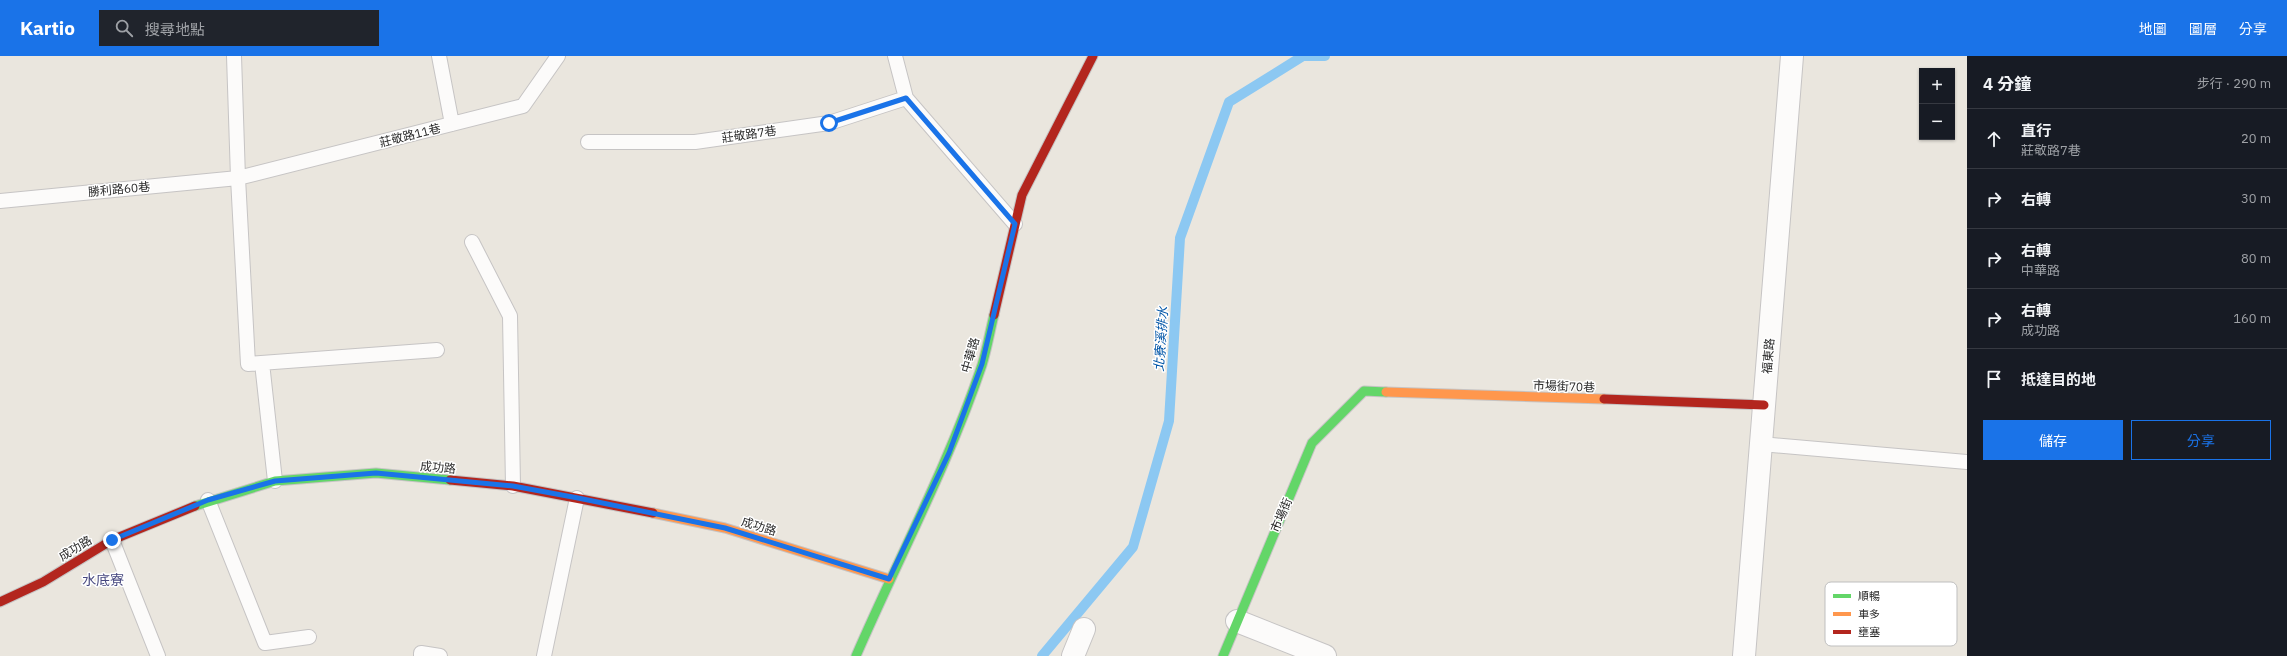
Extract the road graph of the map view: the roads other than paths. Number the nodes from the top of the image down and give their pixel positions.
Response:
1 (234, 56) edge
2 (439, 56) edge
3 (558, 56) edge
4 (895, 56) edge
5 (1093, 56) edge
6 (1792, 56) edge
7 (906, 98) junction
8 (452, 124) junction
9 (588, 142) dead end
10 (238, 178) junction
11 (0, 201) edge
12 (1015, 224) junction
13 (472, 242) dead end
14 (437, 350) dead end
15 (262, 363) junction
16 (1364, 391) joint
17 (1764, 404) junction
18 (1761, 444) junction
19 (1967, 462) edge
20 (275, 481) junction
21 (513, 486) junction
22 (578, 498) junction
23 (208, 500) junction
24 (112, 540) junction
25 (889, 579) junction
26 (0, 602) edge
27 (1237, 621) junction
28 (1084, 629) dead end
29 (309, 637) dead end
30 (158, 656) edge
31 (421, 656) edge
32 (440, 656) edge
33 (544, 656) edge
34 (856, 656) edge
35 (1073, 656) edge
36 (1223, 656) edge
37 (1325, 656) edge
38 (1744, 656) edge

1 - 10 lane
2 - 8 lane
3 - 8 lane, 莊敬路11巷
4 - 7 lane
5 - 12 street, 中華路
6 - 17 street, 福東路
7 - 9 lane, 莊敬路7巷
7 - 12 lane
8 - 10 lane, 莊敬路11巷
10 - 11 lane, 勝利路60巷
10 - 15 lane
12 - 25 street, 中華路
13 - 21 lane
14 - 15 lane
15 - 20 lane
16 - 17 street, 市場街70巷
16 - 27 street, 市場街
17 - 18 street, 福東路
18 - 19 lane
18 - 38 street, 福東路
20 - 21 street, 成功路
20 - 23 street, 成功路
21 - 22 street, 成功路
22 - 25 street, 成功路
22 - 33 lane
23 - 24 street, 成功路
23 - 29 lane
24 - 26 street, 成功路
24 - 30 lane
25 - 34 street, 中華路
27 - 36 street, 市場街
27 - 37 street
28 - 35 street
31 - 32 lane

